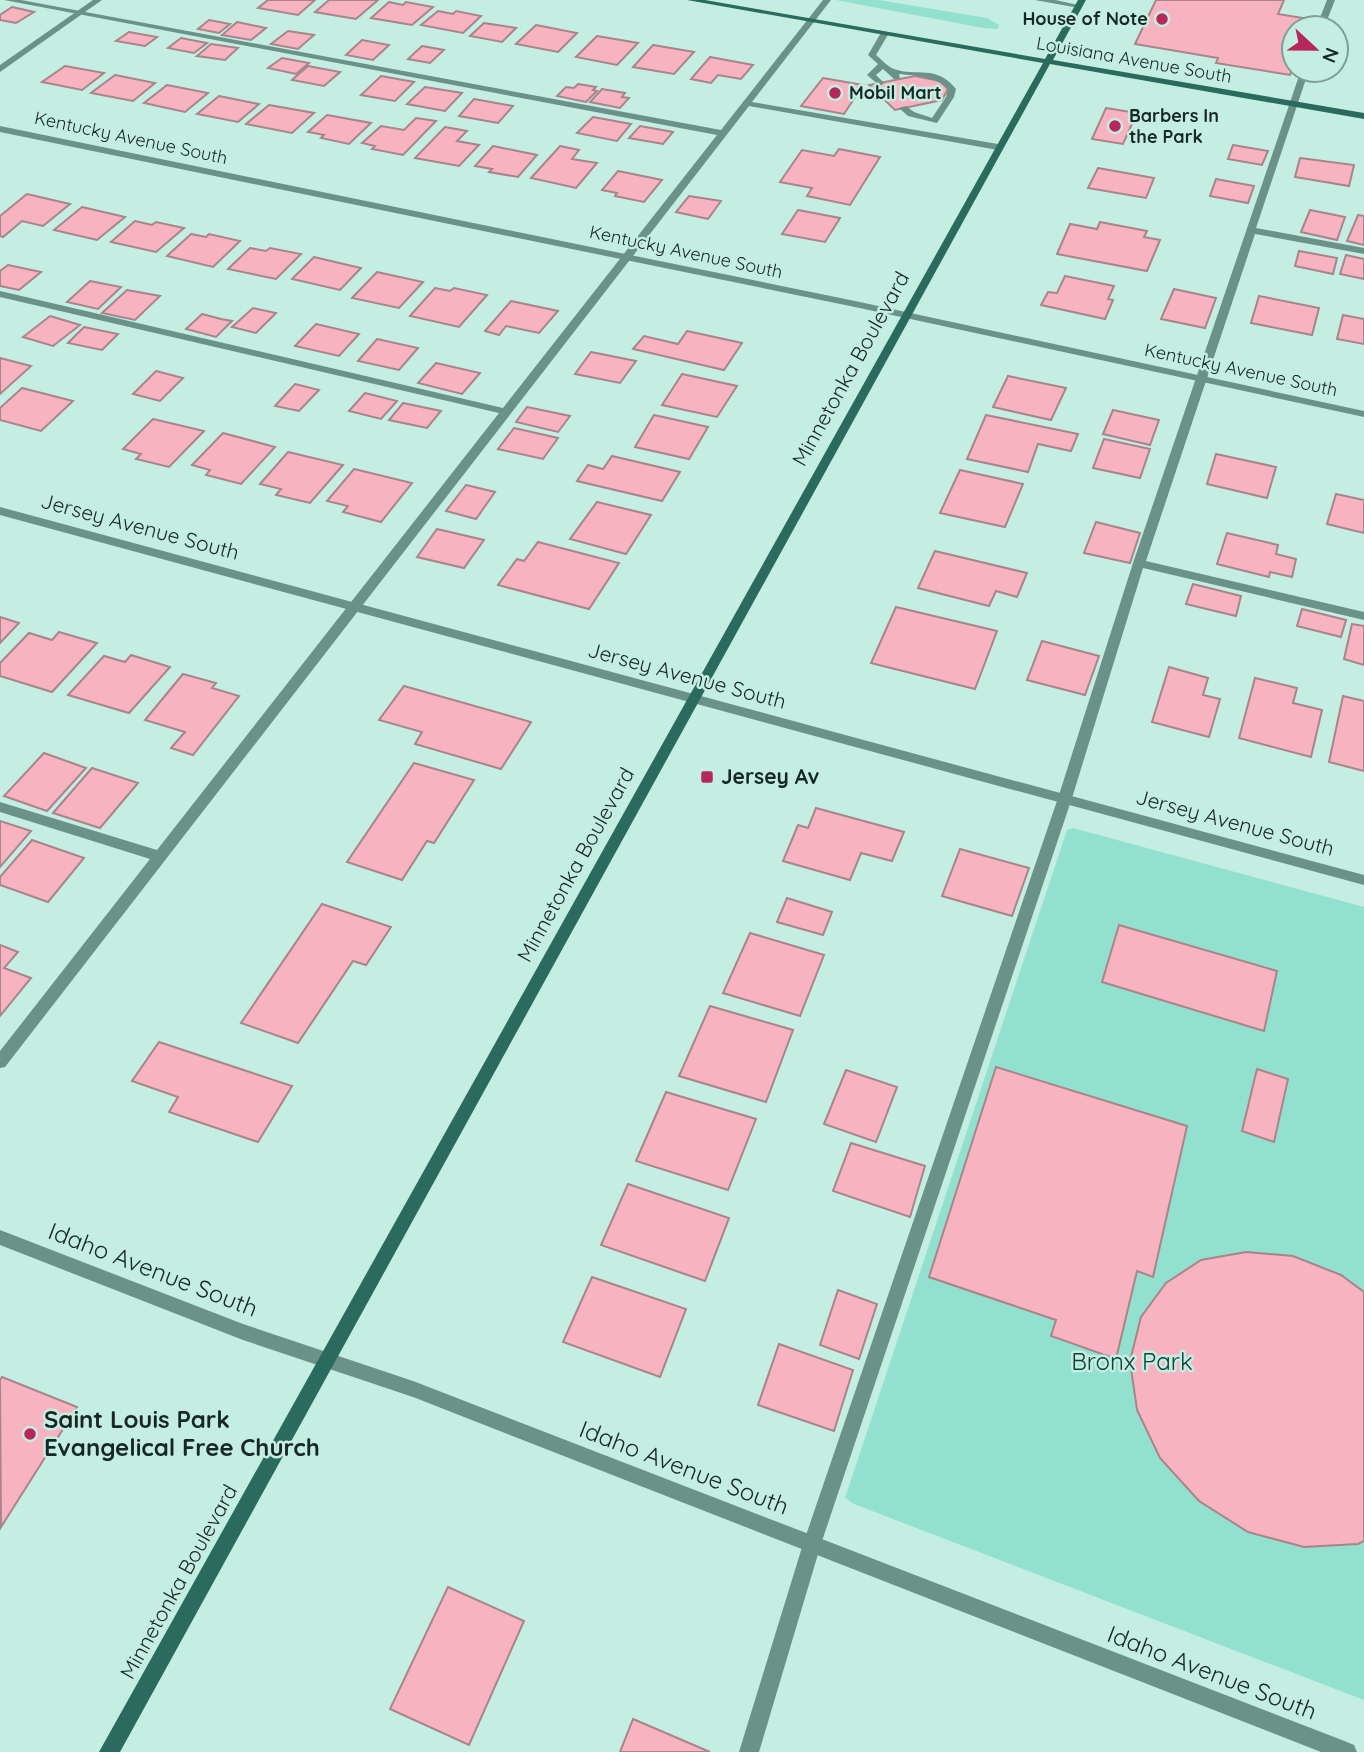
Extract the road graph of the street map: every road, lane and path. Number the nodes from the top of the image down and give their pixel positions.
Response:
1 (8, 0) edge
2 (98, 0) edge
3 (691, 0) edge
4 (827, 0) edge
5 (1039, 0) edge
6 (1080, 3) edge
7 (79, 13) junction
8 (812, 20) junction
9 (885, 33) junction
10 (1048, 61) junction
11 (886, 68) junction
12 (0, 69) edge
13 (899, 80) dead end
14 (880, 83) dead end
15 (1300, 84) edge
16 (746, 103) junction
17 (1294, 103) junction
18 (922, 104) dead end
19 (903, 108) dead end
20 (1364, 116) edge
21 (934, 121) junction
22 (0, 129) edge
23 (723, 133) junction
24 (945, 138) junction
25 (998, 147) junction
26 (1251, 230) junction
27 (1364, 251) edge
28 (626, 257) junction
29 (0, 294) edge
30 (905, 315) junction
31 (1201, 380) junction
32 (507, 412) junction
33 (1364, 414) edge
34 (0, 511) edge
35 (1139, 563) junction
36 (355, 607) junction
37 (1364, 616) edge
38 (692, 700) junction
39 (1065, 798) junction
40 (0, 807) edge
41 (161, 857) junction
42 (1364, 880) edge
43 (0, 1062) edge
44 (0, 1237) edge
45 (326, 1360) junction
46 (812, 1544) junction
47 (109, 1752) edge
48 (749, 1752) edge
49 (1347, 1752) edge

1 - 7 street
2 - 7 street
3 - 8 main road, Louisiana Avenue South
4 - 8 street
5 - 6 street
6 - 10 main road, Minnetonka Boulevard
7 - 12 street
7 - 23 street
8 - 9 main road, Louisiana Avenue South
8 - 16 street
9 - 10 main road, Louisiana Avenue South
9 - 11 street
10 - 17 main road, Louisiana Avenue South
10 - 25 main road, Minnetonka Boulevard
11 - 13 street
11 - 14 street
11 - 21 street
15 - 17 street
16 - 23 street
16 - 24 street
17 - 20 main road, Louisiana Avenue South
17 - 26 street
18 - 21 street
19 - 21 street
21 - 24 street
22 - 28 street, Kentucky Avenue South
23 - 28 street
24 - 25 street
25 - 30 main road, Minnetonka Boulevard
26 - 27 street
26 - 31 street
28 - 30 street, Kentucky Avenue South
28 - 32 street
29 - 32 street
30 - 31 street, Kentucky Avenue South
30 - 38 main road, Minnetonka Boulevard
31 - 33 street, Kentucky Avenue South
31 - 35 street
32 - 36 street
34 - 36 street, Jersey Avenue South
35 - 37 street
35 - 39 street
36 - 38 street, Jersey Avenue South
36 - 41 street
38 - 39 street, Jersey Avenue South
38 - 45 main road, Minnetonka Boulevard
39 - 42 street, Jersey Avenue South
39 - 46 street
40 - 41 street
41 - 43 street
44 - 45 street, Idaho Avenue South
45 - 46 street, Idaho Avenue South
45 - 47 main road, Minnetonka Boulevard
46 - 48 street
46 - 49 street, Idaho Avenue South

